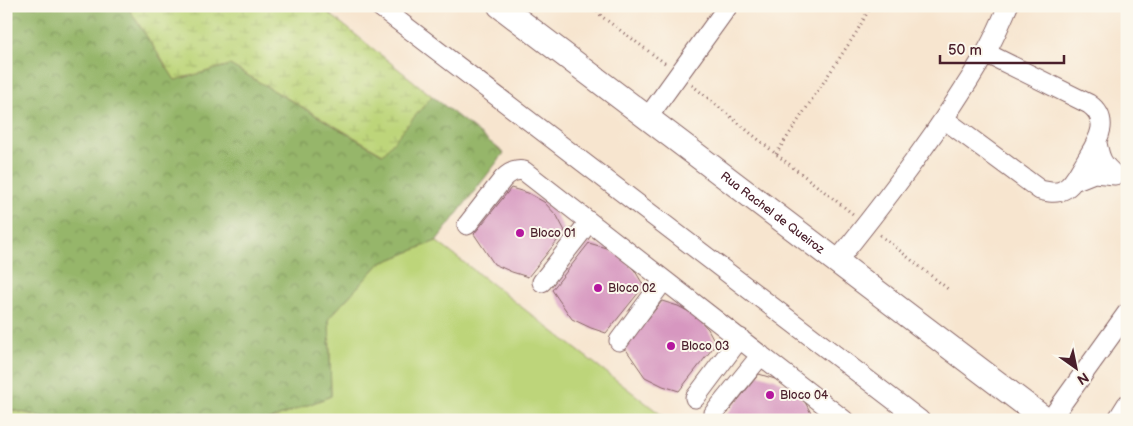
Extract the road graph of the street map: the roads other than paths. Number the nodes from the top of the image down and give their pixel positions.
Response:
1 (380, 6) edge
2 (500, 6) edge
3 (728, 6) edge
4 (1008, 6) edge
5 (986, 53) junction
6 (648, 117) junction
7 (944, 119) junction
8 (1097, 143) junction
9 (1121, 179) edge
10 (1074, 181) junction
11 (589, 222) junction
12 (467, 226) dead end
13 (837, 261) junction
14 (664, 280) junction
15 (542, 282) dead end
16 (1127, 313) edge
17 (740, 338) junction
18 (619, 340) dead end
19 (761, 355) junction
20 (695, 398) dead end
21 (1127, 404) edge
22 (714, 413) dead end
23 (835, 417) edge
24 (920, 420) edge
25 (1046, 420) edge
26 (1050, 420) edge
27 (1117, 420) edge

1 - 24 street
2 - 6 street, Rua Rachel de Queiroz
3 - 6 street
4 - 5 street
5 - 7 street
5 - 8 street
6 - 13 street, Rua Rachel de Queiroz
7 - 10 street
7 - 13 street
8 - 9 street
8 - 10 street
9 - 10 street
11 - 12 street
11 - 14 street
11 - 15 street
13 - 25 street, Rua Rachel de Queiroz
14 - 17 street
14 - 18 street
16 - 26 street
17 - 19 street
17 - 20 street
19 - 22 street
19 - 23 street
21 - 27 street

